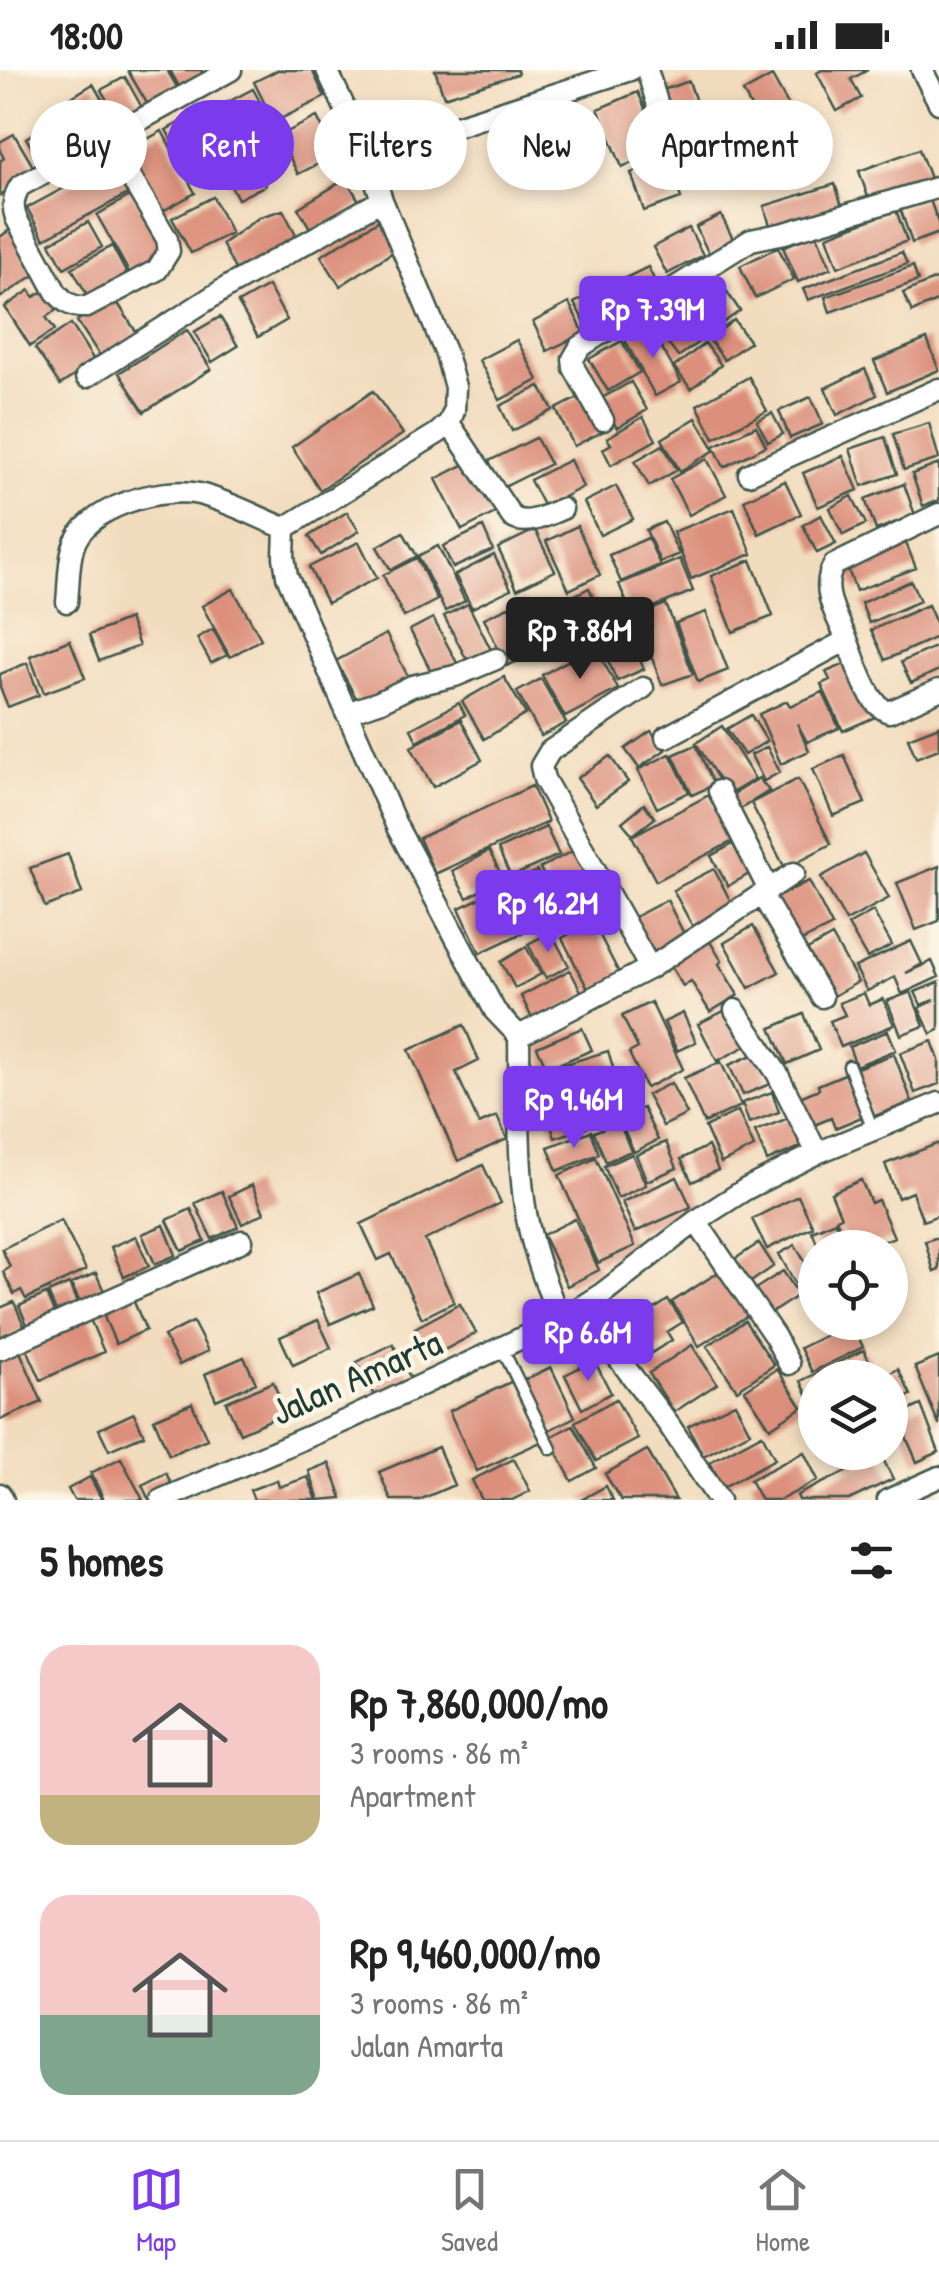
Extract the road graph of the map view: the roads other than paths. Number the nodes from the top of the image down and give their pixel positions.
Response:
1 (230, 70) edge
2 (327, 70) edge
3 (630, 70) edge
4 (646, 70) edge
5 (922, 70) edge
6 (341, 100) edge
7 (656, 100) edge
8 (939, 103) edge
9 (147, 116) edge
10 (467, 123) edge
11 (107, 138) joint
12 (939, 186) edge
13 (379, 190) edge
14 (382, 200) junction
15 (86, 377) dead end
16 (939, 389) edge
17 (604, 420) dead end
18 (449, 424) junction
19 (750, 474) dead end
20 (562, 510) dead end
21 (939, 514) edge
22 (285, 528) junction
23 (67, 602) dead end
24 (847, 640) junction
25 (496, 659) dead end
26 (643, 688) dead end
27 (939, 690) edge
28 (346, 712) junction
29 (666, 738) dead end
30 (720, 791) dead end
31 (794, 873) dead end
32 (765, 892) junction
33 (650, 968) junction
34 (822, 997) dead end
35 (735, 1010) dead end
36 (519, 1036) junction
37 (849, 1066) dead end
38 (939, 1102) edge
39 (873, 1130) junction
40 (817, 1154) junction
41 (696, 1221) junction
42 (242, 1242) dead end
43 (580, 1309) junction
44 (560, 1320) junction
45 (502, 1348) junction
46 (0, 1349) edge
47 (789, 1364) dead end
48 (551, 1449) dead end
49 (939, 1478) edge
50 (922, 1494) edge
51 (161, 1500) edge
52 (719, 1500) edge
53 (888, 1500) edge

1 - 9 street
2 - 6 street
3 - 10 street
4 - 7 street
5 - 8 street
11 - 11 street
12 - 17 street
13 - 14 street
14 - 15 street
14 - 18 street
16 - 19 street
18 - 20 street
18 - 22 street
21 - 24 street
22 - 23 street
22 - 28 street
24 - 27 street
24 - 29 street
25 - 28 street
26 - 33 street
28 - 36 street
30 - 32 street
31 - 32 street
32 - 33 street
32 - 34 street
33 - 36 street
35 - 40 street
36 - 44 street
37 - 39 lane
38 - 39 street, Jalan Amarta
39 - 40 street, Jalan Amarta
40 - 41 street, Jalan Amarta
41 - 43 street, Jalan Amarta
41 - 47 street
42 - 46 street
43 - 44 street, Jalan Amarta
43 - 52 street
44 - 45 street, Jalan Amarta
45 - 48 lane
45 - 51 street, Jalan Amarta
49 - 50 street
50 - 53 street

